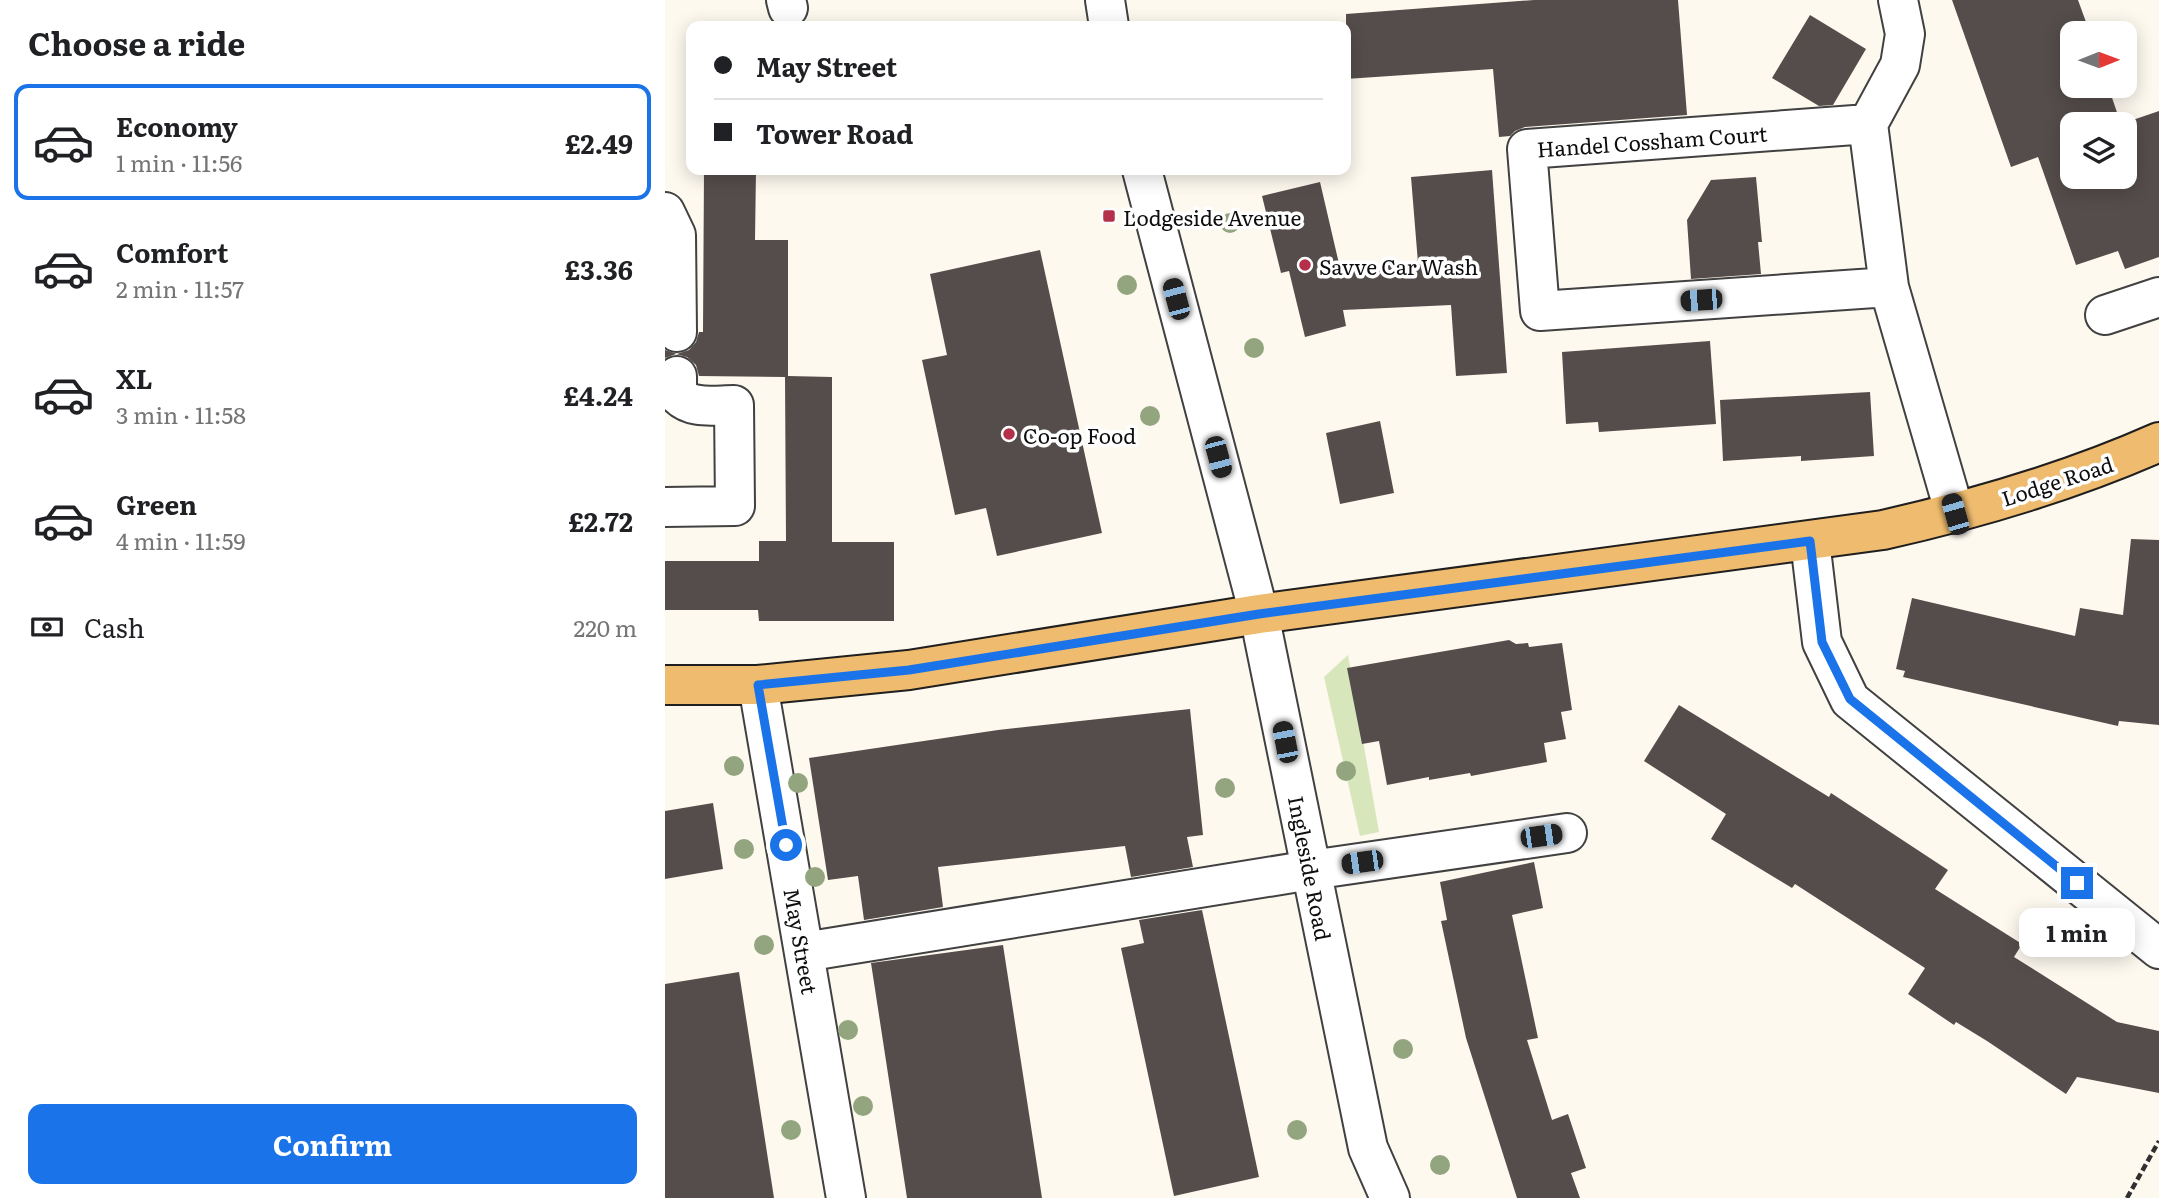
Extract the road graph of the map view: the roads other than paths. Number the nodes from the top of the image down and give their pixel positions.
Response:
1 (1105, 0) edge
2 (1898, 0) edge
3 (1108, 21) edge
4 (1868, 124) junction
5 (1143, 175) edge
6 (665, 212) edge
7 (1889, 287) junction
8 (2159, 297) edge
9 (2105, 315) dead end
10 (677, 332) dead end
11 (677, 376) dead end
12 (2159, 442) edge
13 (665, 507) edge
14 (1955, 514) junction
15 (1810, 541) junction
16 (1259, 614) junction
17 (665, 685) edge
18 (758, 685) junction
19 (1567, 833) dead end
20 (1311, 870) junction
21 (2159, 949) edge
22 (804, 952) junction
23 (846, 1198) edge
24 (1389, 1198) edge

1 - 3 street
2 - 4 street
4 - 7 street
4 - 7 street, Handel Cossham Court
5 - 16 street, Ingleside Road
6 - 10 street
7 - 14 street
8 - 9 street
11 - 13 street
12 - 14 main road, Lodge Road
14 - 15 main road, Lodge Road
15 - 16 main road, Lodge Road
15 - 21 street
16 - 18 main road, Lodge Road
16 - 20 street, Ingleside Road
17 - 18 main road, Lodge Road
18 - 22 street, May Street
19 - 20 street
20 - 22 street
20 - 24 street, Ingleside Road
22 - 23 street, May Street

